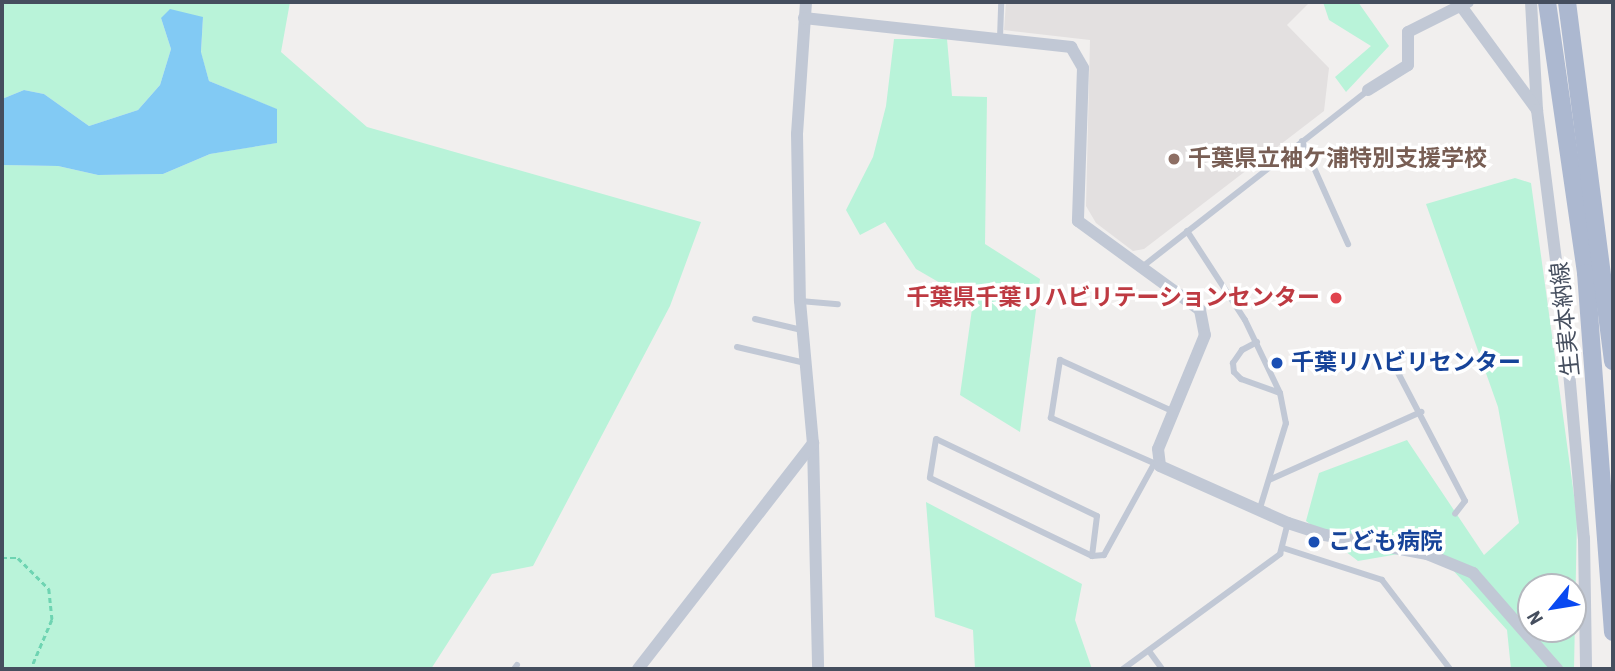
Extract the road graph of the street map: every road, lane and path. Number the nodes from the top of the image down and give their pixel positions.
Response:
1 (806, 2) edge
2 (1001, 2) edge
3 (1531, 2) edge
4 (1547, 2) edge
5 (1567, 2) edge
6 (1464, 4) edge
7 (804, 18) junction
8 (1000, 38) junction
9 (1368, 90) joint
10 (1537, 110) junction
11 (1302, 141) junction
12 (1187, 231) junction
13 (1348, 244) dead end
14 (1140, 268) junction
15 (800, 301) junction
16 (838, 304) dead end
17 (755, 319) dead end
18 (802, 330) junction
19 (1257, 342) junction
20 (737, 347) dead end
21 (1613, 361) edge
22 (805, 363) junction
23 (1395, 367) dead end
24 (1280, 394) junction
25 (1174, 412) junction
26 (1421, 412) junction
27 (813, 443) junction
28 (1157, 465) junction
29 (1269, 480) junction
30 (1260, 508) junction
31 (1455, 514) dead end
32 (1288, 523) junction
33 (1283, 548) junction
34 (1092, 556) junction
35 (2, 558) edge
36 (1613, 632) edge
37 (1149, 651) junction
38 (31, 669) edge
39 (638, 669) edge
40 (818, 669) edge
41 (1123, 669) edge
42 (1162, 669) edge
43 (1450, 669) edge
44 (1557, 669) edge
45 (1586, 669) edge

1 - 7 street
2 - 8 lane
3 - 10 street
4 - 36 main road, 生実本納線
5 - 21 main road, 生実本納線
6 - 9 street
6 - 10 street
7 - 8 street
7 - 15 street
8 - 14 street
9 - 11 lane
10 - 45 street
11 - 12 lane
11 - 13 lane
12 - 14 lane
12 - 19 lane
14 - 25 street
15 - 16 lane
15 - 18 street
17 - 18 lane
18 - 22 street
19 - 24 lane
19 - 24 lane
20 - 22 lane
22 - 27 street
23 - 26 lane
24 - 29 lane
25 - 28 street
25 - 28 lane
26 - 29 lane
26 - 31 lane
27 - 39 street
27 - 40 street
28 - 30 street
28 - 34 lane
29 - 30 lane
30 - 32 street
32 - 33 lane
32 - 44 street
33 - 37 lane
33 - 43 lane
34 - 34 lane
35 - 38 path
37 - 41 lane
37 - 42 lane

